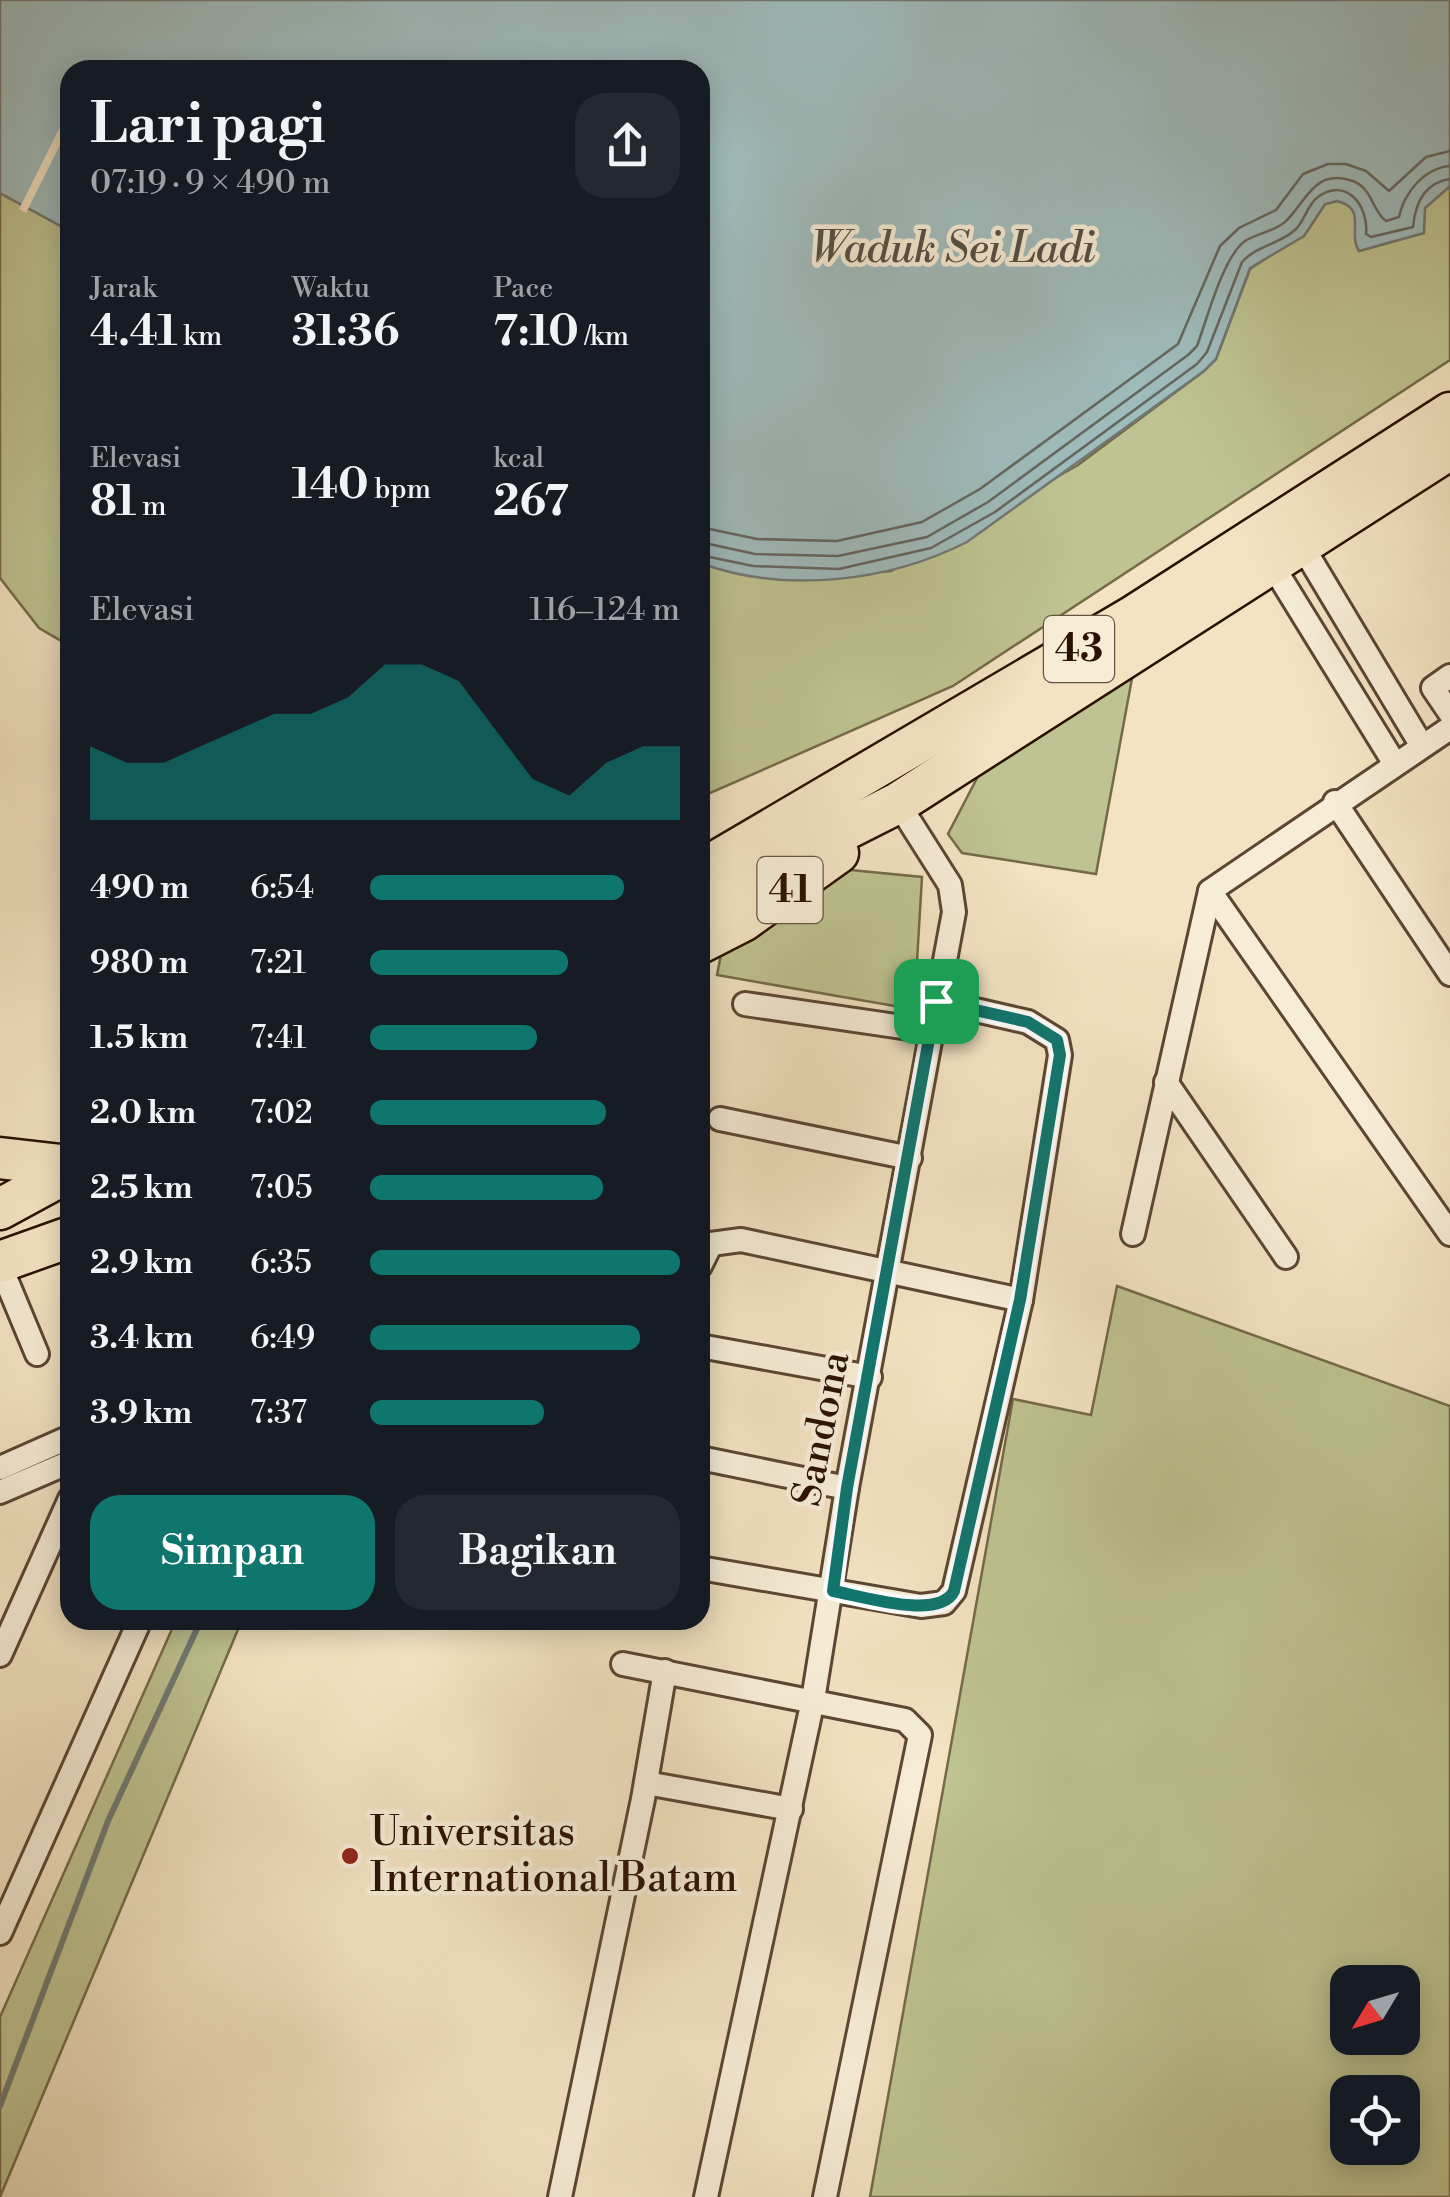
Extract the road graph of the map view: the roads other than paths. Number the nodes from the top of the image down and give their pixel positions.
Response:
1 (1450, 413) edge
2 (1450, 449) edge
3 (1286, 554) junction
4 (1450, 676) edge
5 (1450, 713) edge
6 (1450, 728) edge
7 (1422, 746) junction
8 (1395, 764) junction
9 (1335, 802) junction
10 (882, 812) junction
11 (710, 866) edge
12 (1210, 892) junction
13 (710, 898) edge
14 (710, 938) edge
15 (1450, 974) edge
16 (936, 1001) junction
17 (745, 1004) dead end
18 (930, 1031) junction
19 (1166, 1082) junction
20 (720, 1119) dead end
21 (0, 1158) edge
22 (910, 1158) junction
23 (60, 1167) edge
24 (60, 1174) edge
25 (0, 1209) edge
26 (1133, 1234) dead end
27 (1450, 1234) edge
28 (60, 1241) edge
29 (710, 1247) edge
30 (1286, 1258) dead end
31 (0, 1264) edge
32 (889, 1270) junction
33 (1020, 1300) junction
34 (710, 1348) edge
35 (37, 1354) dead end
36 (870, 1377) junction
37 (60, 1441) edge
38 (710, 1460) edge
39 (60, 1466) edge
40 (0, 1468) edge
41 (847, 1488) junction
42 (0, 1492) edge
43 (60, 1522) edge
44 (710, 1570) edge
45 (833, 1591) junction
46 (28, 1597) junction
47 (0, 1609) edge
48 (135, 1630) edge
49 (0, 1655) edge
50 (623, 1664) dead end
51 (665, 1671) junction
52 (814, 1700) junction
53 (646, 1784) junction
54 (791, 1808) junction
55 (6, 1902) edge
56 (0, 1933) edge
57 (560, 2197) edge
58 (706, 2197) edge
59 (825, 2197) edge

1 - 11 highway, 43
2 - 3 highway, 43
3 - 7 street
3 - 8 street
3 - 10 highway, 43
4 - 5 street
6 - 7 street
7 - 8 street
8 - 9 street
9 - 12 street
9 - 15 street
10 - 13 highway, 43
10 - 14 highway, 41
10 - 16 street, Sandona
12 - 19 street
12 - 27 street
16 - 18 street, Sandona
16 - 33 street
17 - 18 street
18 - 22 street, Sandona
19 - 26 street
19 - 30 street
20 - 22 street
21 - 23 highway
22 - 32 street, Sandona
24 - 25 highway
28 - 31 highway
29 - 32 street
31 - 35 street
32 - 33 street
32 - 36 street, Sandona
33 - 45 street
34 - 36 street
36 - 41 street, Sandona
37 - 40 street
38 - 41 street
39 - 42 street
41 - 45 street, Sandona
43 - 46 street
44 - 45 street
45 - 52 street, Sandona
46 - 47 street
46 - 49 street
48 - 55 street
50 - 51 street
51 - 52 street
51 - 53 street
52 - 54 street, Sandona
52 - 59 street
53 - 54 street
53 - 57 street
54 - 58 street, Sandona
55 - 56 street

